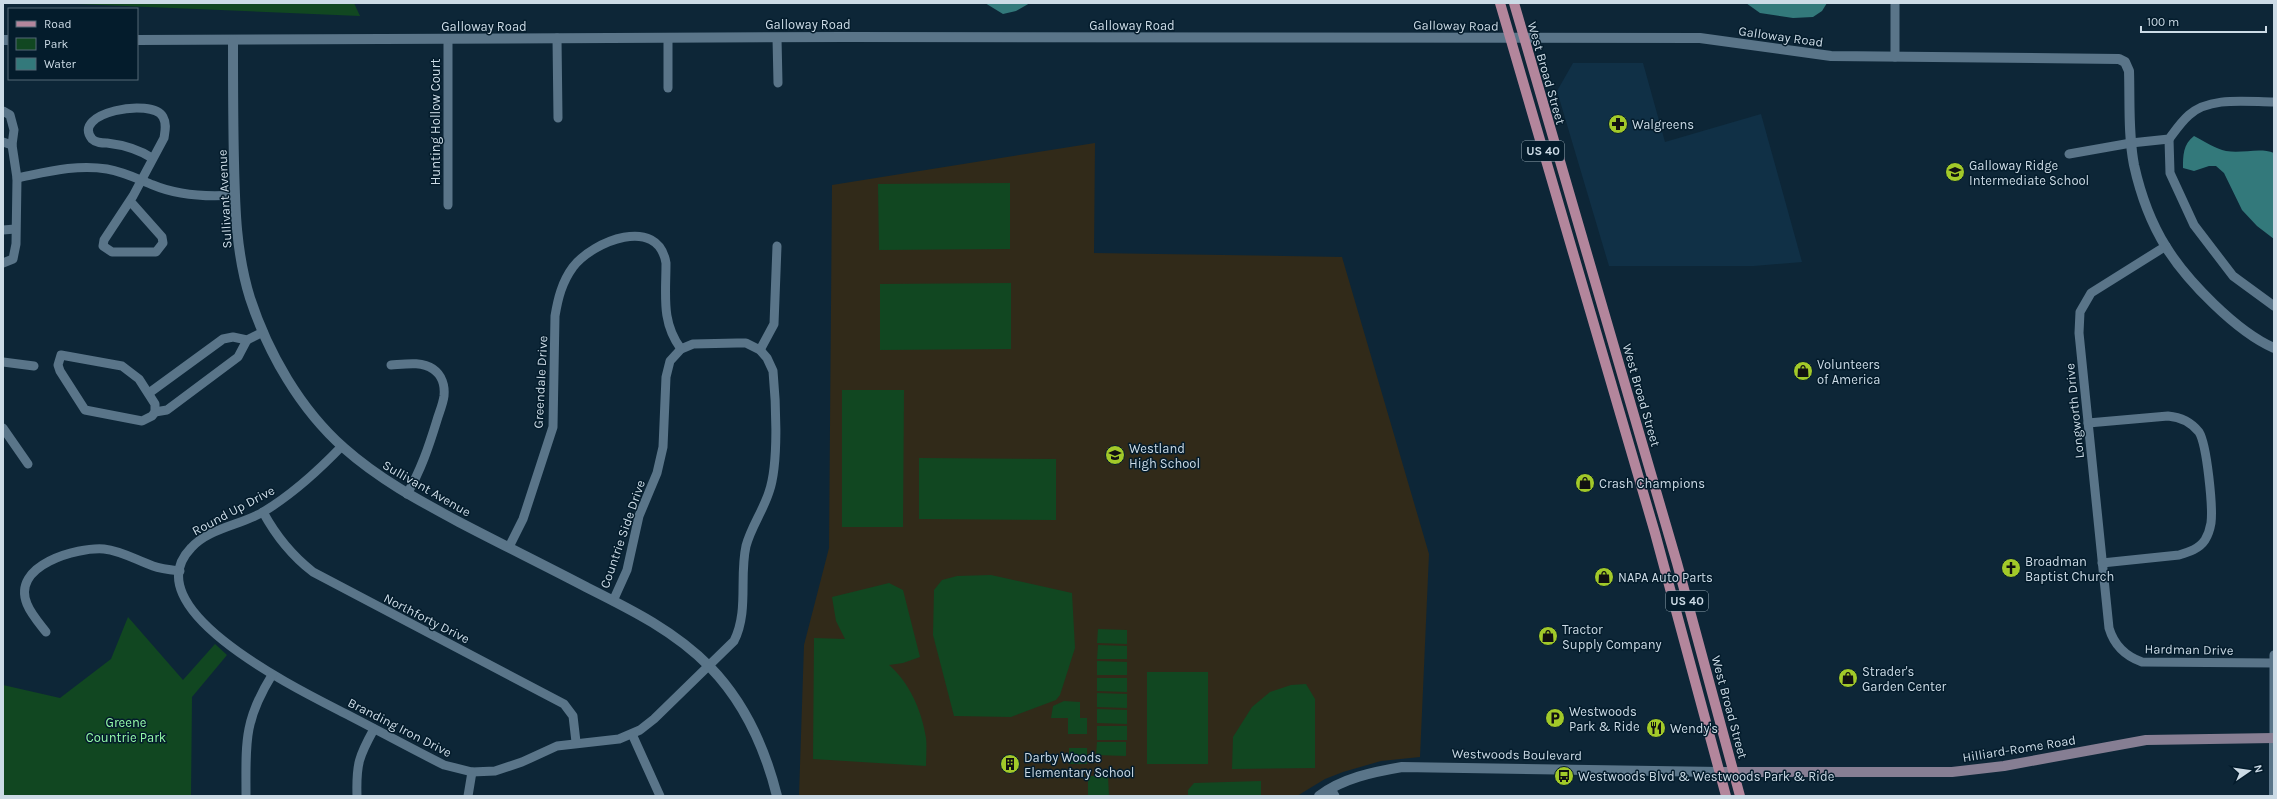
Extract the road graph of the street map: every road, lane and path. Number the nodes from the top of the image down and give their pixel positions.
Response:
1 (1500, 3) edge
2 (1514, 3) edge
3 (1895, 3) edge
4 (557, 38) junction
5 (668, 38) junction
6 (777, 38) junction
7 (1510, 38) junction
8 (448, 39) junction
9 (1524, 39) junction
10 (138, 40) edge
11 (233, 40) junction
12 (1895, 57) junction
13 (778, 83) dead end
14 (668, 88) dead end
15 (2274, 102) edge
16 (3, 111) edge
17 (558, 118) dead end
18 (2169, 140) junction
19 (3, 142) edge
20 (2131, 143) junction
21 (12, 146) junction
22 (2069, 154) dead end
23 (152, 158) junction
24 (17, 178) junction
25 (141, 179) junction
26 (234, 196) junction
27 (130, 201) junction
28 (448, 205) dead end
29 (15, 229) junction
30 (3, 230) edge
31 (777, 246) dead end
32 (2166, 246) junction
33 (3, 263) edge
34 (2274, 306) edge
35 (263, 332) junction
36 (247, 340) junction
37 (2274, 348) edge
38 (681, 349) junction
39 (760, 350) junction
40 (3, 362) edge
41 (391, 365) dead end
42 (34, 366) dead end
43 (149, 393) junction
44 (155, 412) junction
45 (2088, 423) junction
46 (3, 428) edge
47 (342, 446) junction
48 (28, 464) dead end
49 (406, 494) junction
50 (262, 512) junction
51 (509, 547) junction
52 (2102, 563) junction
53 (180, 571) junction
54 (613, 601) junction
55 (2107, 617) joint
56 (46, 632) dead end
57 (2273, 659) edge
58 (710, 666) junction
59 (272, 675) junction
60 (374, 729) junction
61 (632, 734) junction
62 (2274, 738) edge
63 (576, 742) junction
64 (472, 772) junction
65 (1720, 772) junction
66 (1733, 772) junction
67 (1333, 792) edge
68 (246, 796) edge
69 (356, 796) edge
70 (468, 796) edge
71 (660, 796) edge
72 (778, 796) edge
73 (1319, 796) edge
74 (1726, 796) edge
75 (1740, 796) edge
76 (2274, 796) edge

1 - 7 main road, West Broad Street / US 40
2 - 9 main road, West Broad Street / US 40
3 - 12 street
4 - 5 street, Galloway Road
4 - 8 street, Galloway Road
4 - 17 street
5 - 6 street, Galloway Road
5 - 14 street
6 - 7 street, Galloway Road
6 - 13 street
7 - 9 street, Galloway Road
7 - 65 main road, West Broad Street / US 40
8 - 11 street, Galloway Road
8 - 28 street, Hunting Hollow Court
9 - 12 street, Galloway Road
9 - 66 main road, West Broad Street / US 40
10 - 11 street, Galloway Road
11 - 26 street, Sullivant Avenue
12 - 20 street, Galloway Road
15 - 18 street
16 - 21 street
18 - 20 street
18 - 34 street
19 - 21 street
20 - 22 street
20 - 32 street
21 - 24 street
23 - 23 street
23 - 25 street
24 - 25 street
24 - 29 street
25 - 26 street
25 - 27 street
26 - 35 street, Sullivant Avenue
27 - 27 street
29 - 30 street
29 - 33 street
31 - 39 street
32 - 37 street
32 - 45 street, Longworth Drive
35 - 36 street
35 - 47 street, Sullivant Avenue
36 - 43 street
36 - 44 street
38 - 39 street
38 - 51 street, Greendale Drive
38 - 54 street, Countrie Side Drive
39 - 58 street, Branding Iron Drive
40 - 42 street
41 - 49 street
43 - 44 street
43 - 44 street
45 - 52 street, Longworth Drive
45 - 52 street
46 - 48 street
47 - 49 street, Sullivant Avenue
47 - 50 street, Round Up Drive
49 - 51 street, Sullivant Avenue
50 - 53 street, Round Up Drive
50 - 63 street, Northforty Drive
51 - 54 street, Sullivant Avenue
52 - 55 street, Longworth Drive
53 - 56 street
53 - 59 street, Branding Iron Drive
54 - 58 street, Sullivant Avenue
55 - 57 street, Hardman Drive
57 - 62 street
58 - 61 street, Branding Iron Drive
58 - 72 street, Sullivant Avenue
59 - 60 street, Branding Iron Drive
59 - 68 street
60 - 64 street, Branding Iron Drive
60 - 69 street
61 - 63 street, Branding Iron Drive
61 - 71 street
62 - 66 main road, Hilliard-Rome Road
62 - 76 street
63 - 64 street, Branding Iron Drive
64 - 70 street
65 - 66 main road, Hilliard-Rome Road
65 - 67 street, Westwoods Boulevard
65 - 74 main road, West Broad Street / US 40
66 - 75 main road, West Broad Street / US 40
67 - 73 street, Westwoods Boulevard

